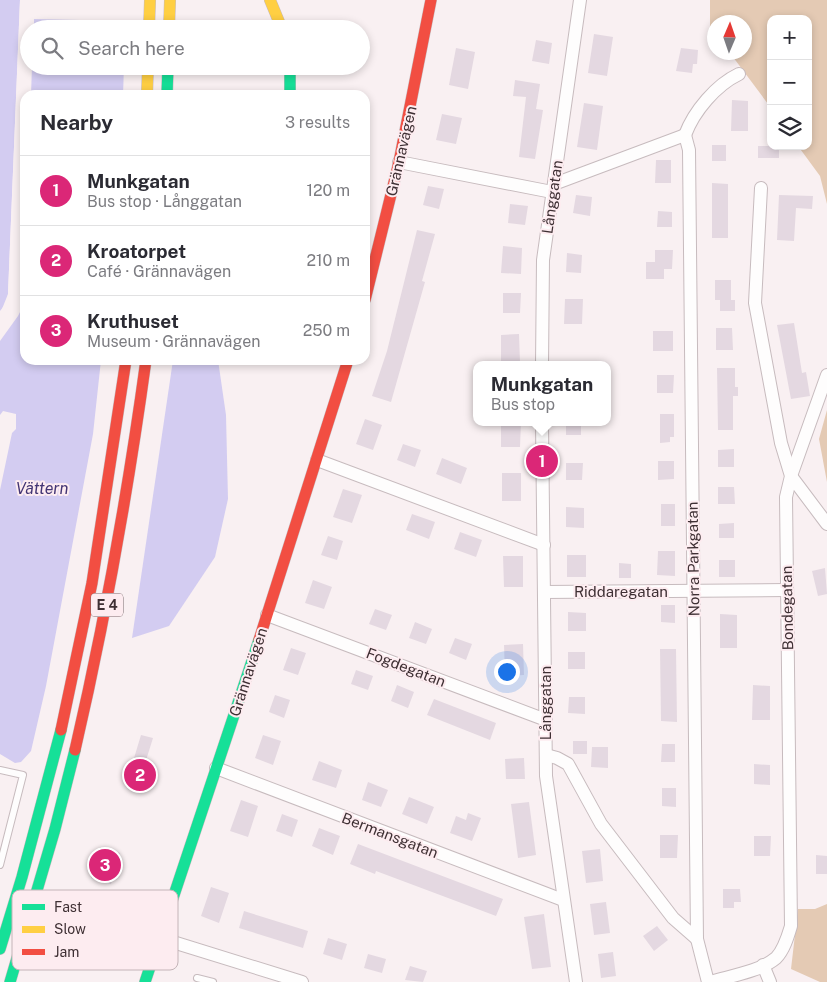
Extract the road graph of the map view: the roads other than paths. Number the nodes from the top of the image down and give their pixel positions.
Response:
1 (150, 0) edge
2 (170, 0) edge
3 (270, 0) edge
4 (431, 0) edge
5 (580, 0) edge
6 (149, 20) edge
7 (169, 20) edge
8 (278, 20) edge
9 (739, 74) dead end
10 (148, 75) edge
11 (168, 75) edge
12 (290, 75) edge
13 (147, 90) edge
14 (167, 90) edge
15 (290, 90) edge
16 (685, 135) junction
17 (399, 162) junction
18 (553, 188) junction
19 (761, 188) dead end
20 (370, 275) edge
21 (542, 361) edge
22 (125, 365) edge
23 (145, 365) edge
24 (346, 365) edge
25 (827, 374) edge
26 (542, 426) edge
27 (318, 460) junction
28 (791, 476) junction
29 (827, 524) edge
30 (544, 545) junction
31 (787, 590) junction
32 (693, 591) junction
33 (544, 592) junction
34 (267, 615) junction
35 (546, 720) junction
36 (546, 755) junction
37 (216, 768) junction
38 (0, 770) edge
39 (0, 865) edge
40 (17, 890) edge
41 (36, 890) edge
42 (176, 890) edge
43 (563, 900) junction
44 (12, 906) edge
45 (697, 939) junction
46 (178, 944) edge
47 (0, 949) edge
48 (763, 965) junction
49 (149, 970) edge
50 (197, 978) dead end
51 (145, 982) edge
52 (213, 982) edge
53 (302, 982) edge
54 (576, 982) edge
55 (709, 982) edge
56 (770, 982) edge

1 - 6 main road
2 - 7 main road
3 - 8 main road
4 - 17 main road, Grännavägen
5 - 18 street, Långgatan
9 - 16 street
10 - 13 main road
11 - 14 main road
12 - 15 main road
16 - 18 street
16 - 32 street, Norra Parkgatan
17 - 18 street
17 - 20 main road, Grännavägen
18 - 21 street, Långgatan
19 - 28 street, Bondegatan
22 - 40 main road, E 4
23 - 41 main road, E 4
24 - 27 main road, Grännavägen
25 - 28 street
26 - 30 street, Långgatan
27 - 30 street
27 - 34 main road, Grännavägen
28 - 29 street
28 - 31 street, Bondegatan
30 - 33 street, Långgatan
31 - 32 street, Riddaregatan
31 - 48 street, Bondegatan
32 - 33 street, Riddaregatan
32 - 45 street, Norra Parkgatan
33 - 35 street, Långgatan
34 - 35 street, Fogdegatan
34 - 37 main road, Grännavägen
35 - 36 street, Långgatan
36 - 43 street, Långgatan
36 - 45 street
37 - 42 main road, Grännavägen
37 - 43 street, Bermansgatan
38 - 39 lane
43 - 54 street, Långgatan
44 - 47 main road, E 4
45 - 55 street, Norra Parkgatan
46 - 53 street
48 - 55 street, Bondegatan
48 - 56 street
49 - 51 main road, Grännavägen
50 - 52 lane

